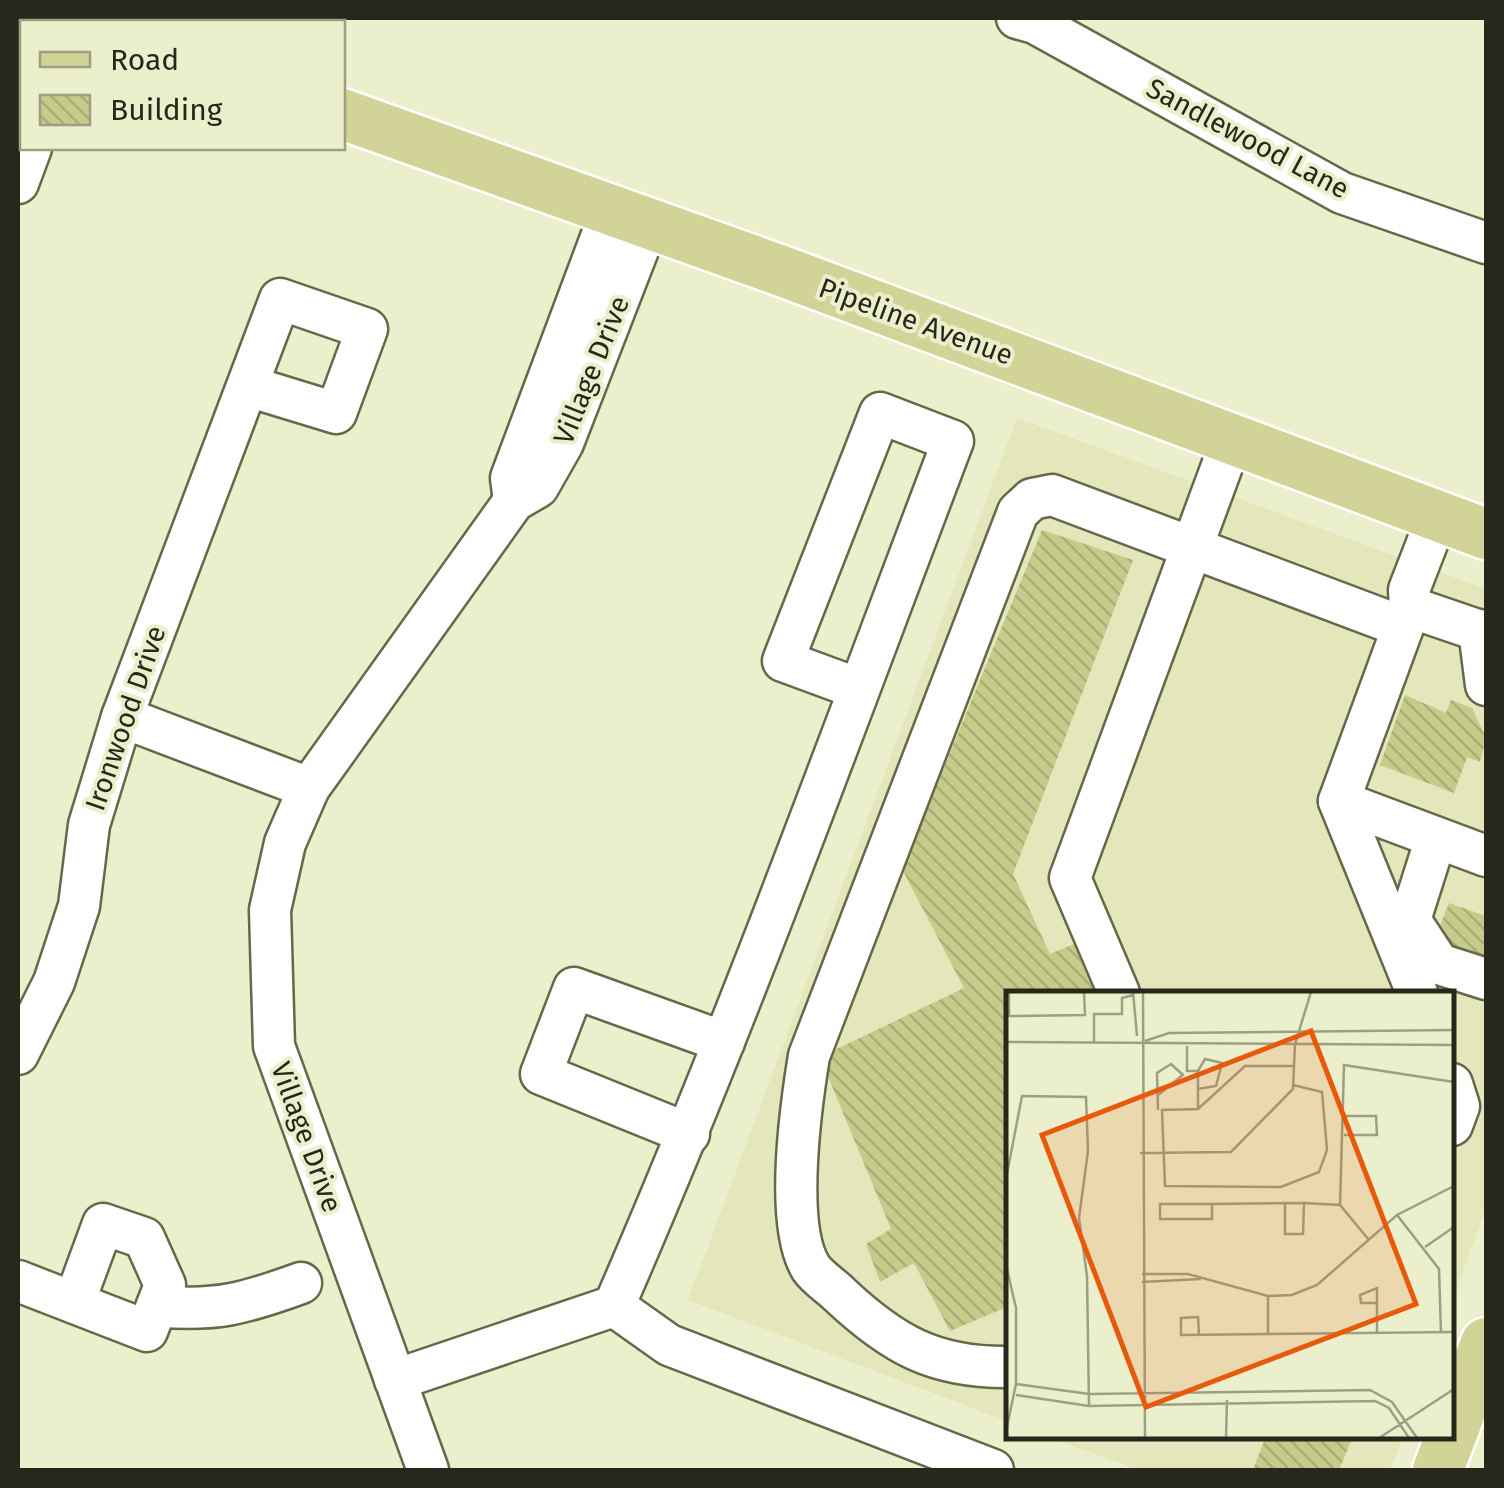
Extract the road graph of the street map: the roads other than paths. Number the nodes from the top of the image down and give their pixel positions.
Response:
1 (1017, 18) edge
2 (345, 115) edge
3 (30, 150) edge
4 (18, 183) edge
5 (630, 218) junction
6 (1486, 242) edge
7 (248, 386) dead end
8 (1232, 439) junction
9 (1461, 524) edge
10 (1191, 550) junction
11 (1407, 617) junction
12 (1483, 631) edge
13 (1486, 685) edge
14 (858, 690) junction
15 (122, 717) junction
16 (309, 788) junction
17 (1339, 801) junction
18 (1436, 838) junction
19 (1486, 856) edge
20 (1486, 979) edge
21 (1118, 991) edge
22 (1416, 991) edge
23 (724, 1042) junction
24 (18, 1054) edge
25 (1454, 1090) edge
26 (1454, 1120) edge
27 (689, 1134) junction
28 (18, 1282) edge
29 (301, 1283) dead end
30 (74, 1303) junction
31 (157, 1306) junction
32 (614, 1306) junction
33 (1006, 1367) edge
34 (1474, 1374) edge
35 (395, 1380) junction
36 (1454, 1427) edge
37 (1450, 1438) edge
38 (939, 1461) edge
39 (428, 1470) edge
40 (993, 1470) edge
41 (1438, 1470) edge

1 - 6 street, Sandlewood Lane
2 - 5 main road, Pipeline Avenue
3 - 4 street
5 - 8 main road, Pipeline Avenue
5 - 16 street, Village Drive
7 - 15 street, Ironwood Drive
8 - 9 main road, Pipeline Avenue
8 - 10 street
9 - 11 street
10 - 11 street
10 - 21 street
10 - 33 street
11 - 12 street
11 - 17 street
12 - 13 street
14 - 14 street
14 - 23 street
15 - 16 street
15 - 24 street, Ironwood Drive
16 - 35 street, Village Drive
17 - 18 street
17 - 22 street
18 - 19 street
18 - 20 street
23 - 27 street
23 - 27 street
25 - 26 street
27 - 32 street
28 - 30 street
29 - 31 street
30 - 31 street
30 - 31 street
32 - 35 street
32 - 38 street
34 - 36 main road
35 - 39 street, Village Drive
37 - 41 main road
38 - 40 street

